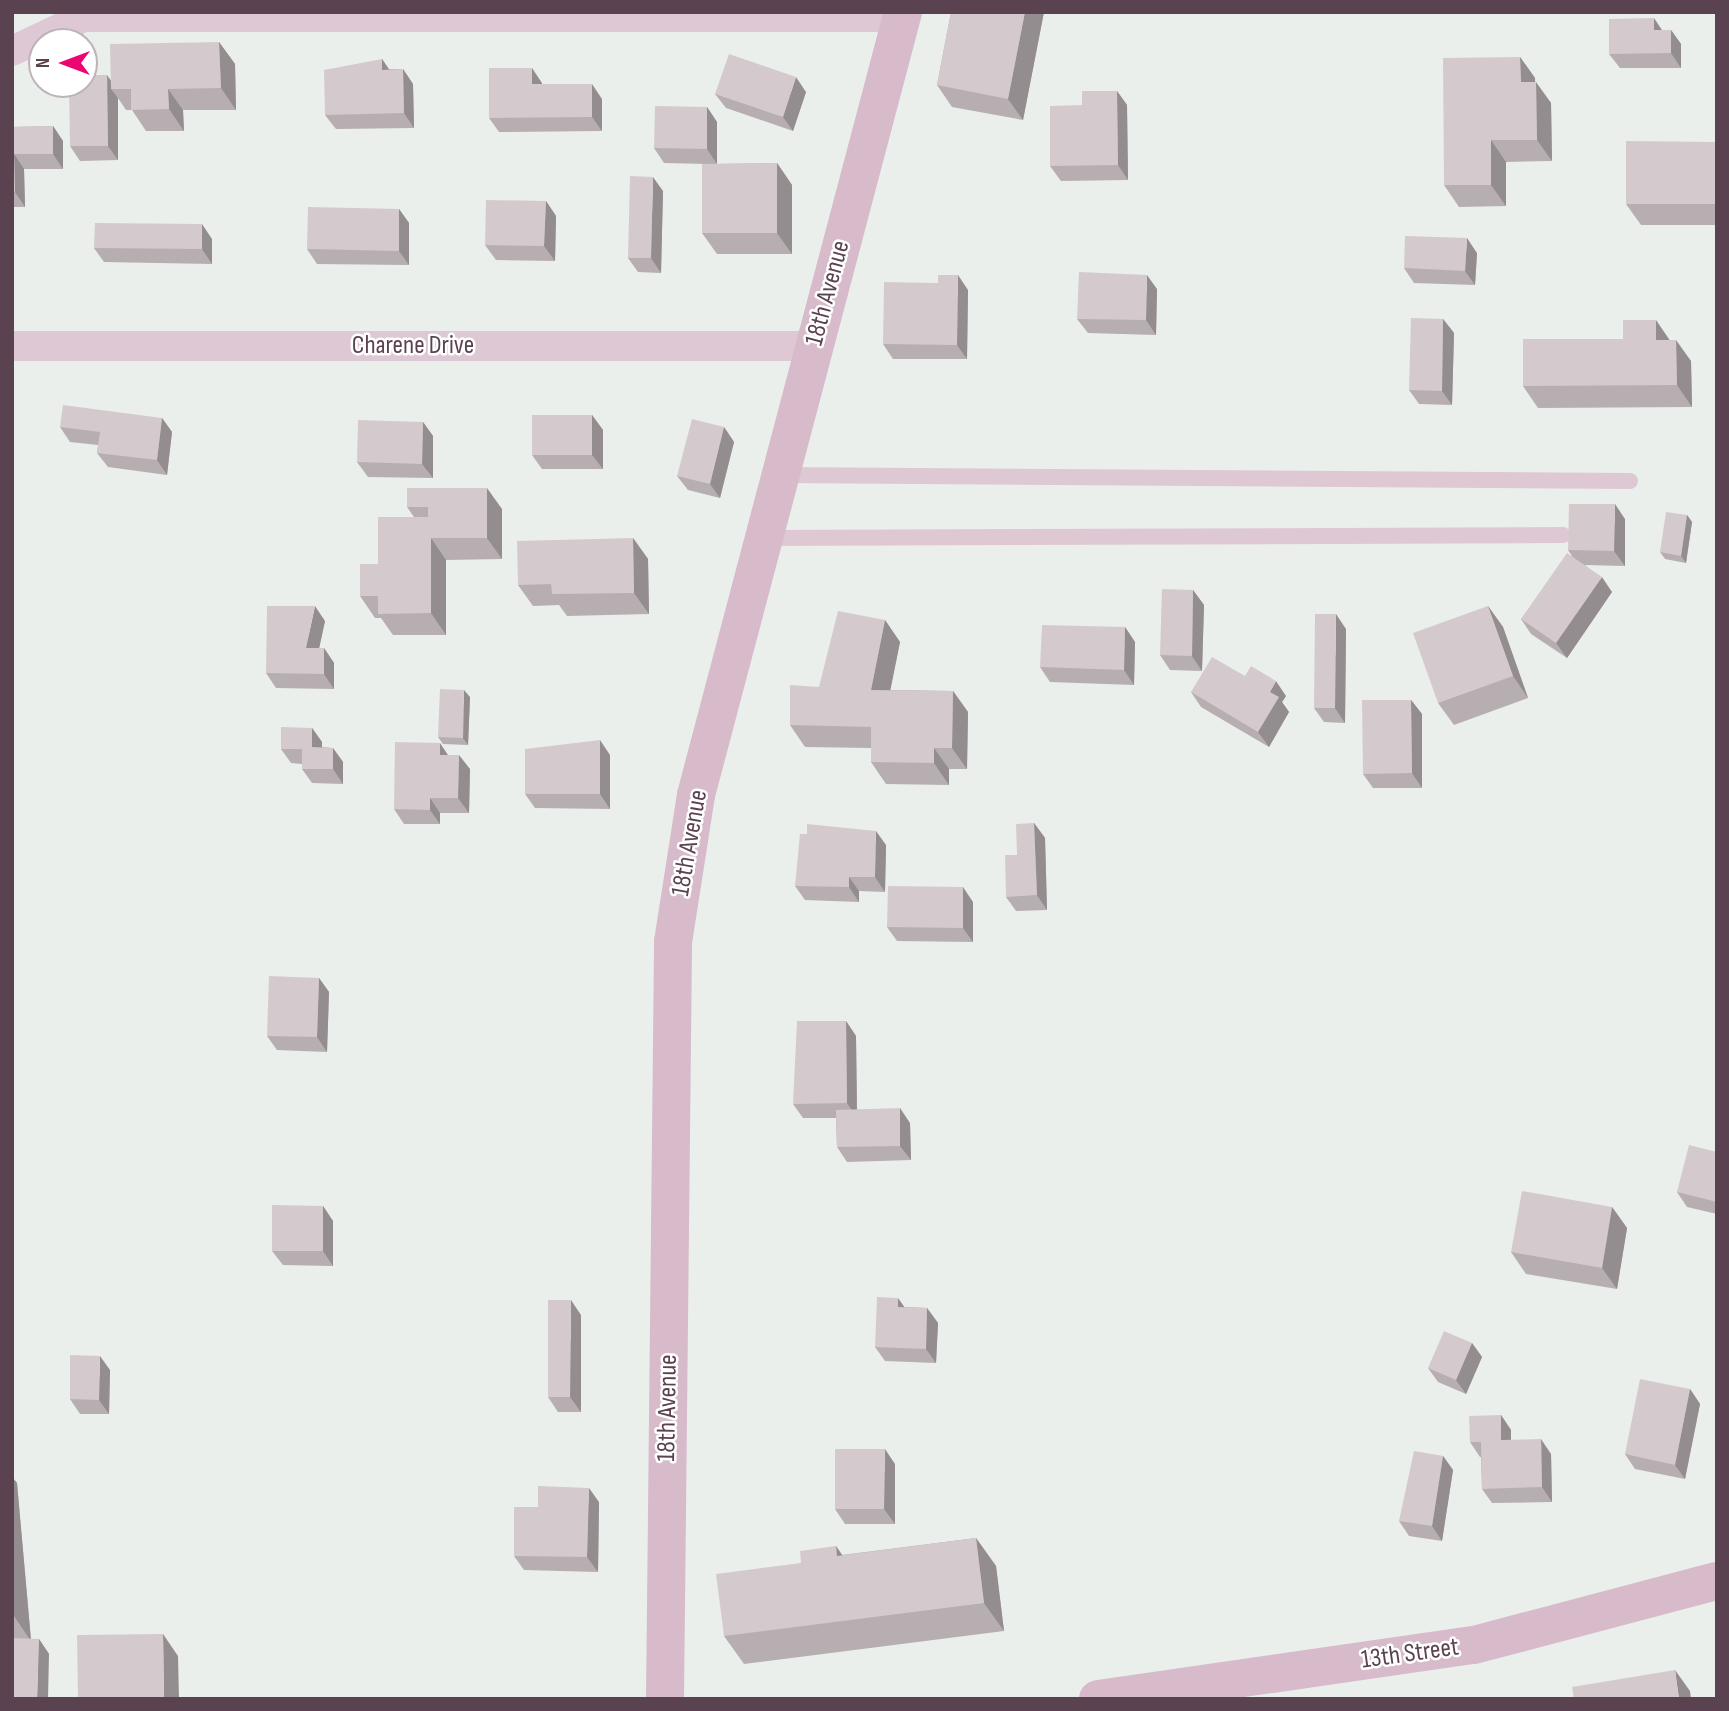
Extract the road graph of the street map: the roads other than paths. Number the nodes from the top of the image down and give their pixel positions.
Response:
1 (903, 15) edge
2 (12, 51) edge
3 (12, 346) edge
4 (813, 346) junction
5 (780, 475) junction
6 (1630, 481) dead end
7 (1563, 535) dead end
8 (763, 538) junction
9 (1717, 1581) edge
10 (665, 1699) edge
11 (1098, 1699) edge

1 - 2 street
1 - 4 street, 18th Avenue
3 - 4 street, Charene Drive
4 - 5 street, 18th Avenue
5 - 6 lane
5 - 8 street, 18th Avenue
7 - 8 lane
8 - 10 street, 18th Avenue
9 - 11 street, 13th Street

